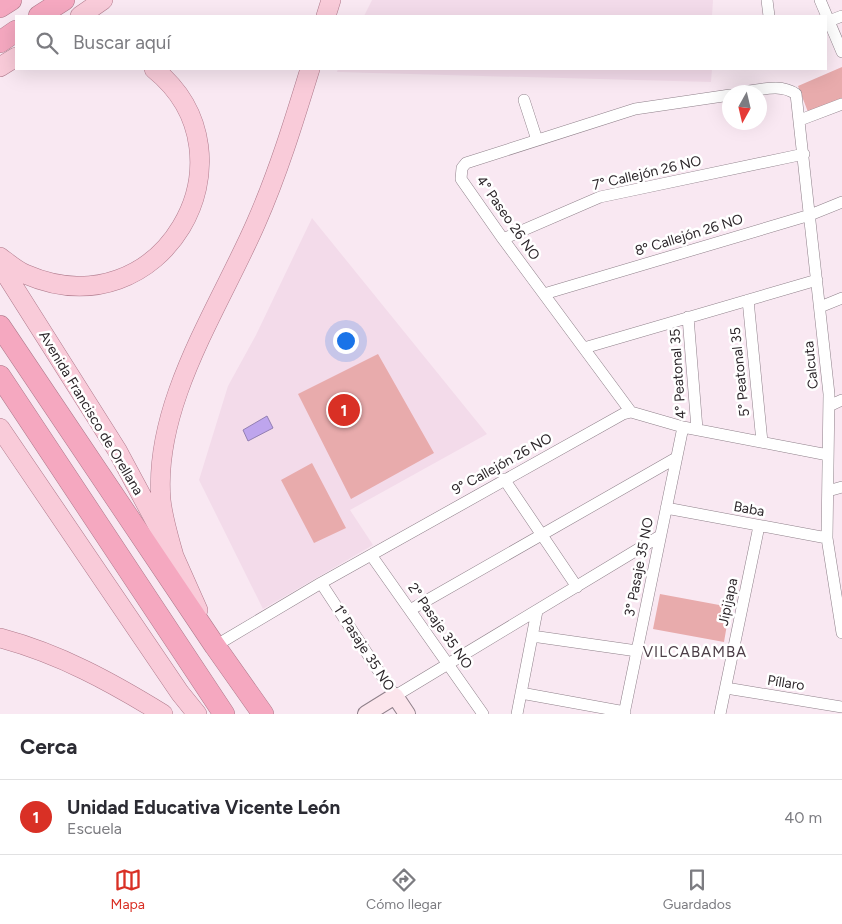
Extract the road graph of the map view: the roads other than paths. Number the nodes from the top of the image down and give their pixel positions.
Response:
1 (11, 0) edge
2 (64, 0) edge
3 (103, 0) edge
4 (331, 0) edge
5 (767, 0) edge
6 (820, 0) edge
7 (0, 7) edge
8 (41, 15) edge
9 (81, 15) edge
10 (326, 15) edge
11 (769, 15) edge
12 (826, 15) edge
13 (827, 16) edge
14 (842, 16) edge
15 (829, 21) junction
16 (15, 32) edge
17 (0, 42) edge
18 (842, 52) edge
19 (15, 58) edge
20 (0, 67) edge
21 (155, 70) edge
22 (310, 70) edge
23 (767, 88) edge
24 (722, 95) edge
25 (524, 100) dead end
26 (842, 104) edge
27 (800, 120) junction
28 (537, 140) junction
29 (804, 154) junction
30 (842, 202) edge
31 (810, 215) junction
32 (503, 239) junction
33 (0, 257) edge
34 (0, 265) edge
35 (817, 280) junction
36 (544, 294) junction
37 (842, 298) edge
38 (748, 300) junction
39 (820, 307) junction
40 (688, 317) junction
41 (0, 326) edge
42 (584, 348) junction
43 (0, 376) edge
44 (842, 400) edge
45 (829, 406) junction
46 (631, 412) junction
47 (683, 426) junction
48 (0, 428) edge
49 (697, 429) junction
50 (762, 442) junction
51 (828, 455) junction
52 (676, 458) junction
53 (504, 479) junction
54 (842, 487) edge
55 (828, 491) junction
56 (666, 508) junction
57 (759, 526) junction
58 (542, 535) junction
59 (660, 536) junction
60 (827, 538) junction
61 (371, 555) junction
62 (174, 556) junction
63 (321, 583) junction
64 (577, 587) junction
65 (410, 610) junction
66 (538, 611) junction
67 (842, 633) edge
68 (532, 636) junction
69 (0, 638) edge
70 (214, 646) junction
71 (637, 651) junction
72 (449, 664) junction
73 (726, 688) junction
74 (521, 693) junction
75 (395, 696) junction
76 (842, 707) edge
77 (624, 713) edge
78 (163, 714) edge
79 (197, 714) edge
80 (224, 714) edge
81 (262, 714) edge
82 (366, 714) edge
83 (407, 714) edge
84 (483, 714) edge
85 (517, 714) edge
86 (720, 714) edge

1 - 7 highway
2 - 8 highway
3 - 9 main road
4 - 10 main road
5 - 11 street
6 - 12 street
13 - 15 street
14 - 15 street
15 - 18 street
16 - 17 highway
19 - 20 main road
21 - 33 main road
22 - 62 main road
23 - 27 street, Calcuta
24 - 28 street, 4° Paseo 26 NO
25 - 28 street
26 - 27 street
27 - 29 street, Calcuta
28 - 32 street, 4° Paseo 26 NO
29 - 31 street, Calcuta
29 - 32 street, 7° Callejón 26 NO
30 - 31 street, 8º Callejón 26 NO
31 - 35 street, Calcuta
31 - 36 street, 8º Callejón 26 NO
32 - 36 street, 4° Paseo 26 NO
34 - 62 main road, Avenida Francisco de Orellana
35 - 38 street
35 - 39 street, Calcuta
36 - 42 street, 4° Paseo 26 NO
37 - 39 street
38 - 40 street
38 - 50 street, 5° Peatonal 35
39 - 45 street, Calcuta
40 - 42 street
40 - 49 street, 4° Peatonal 35
41 - 70 highway, Avenida Francisco de Orellana
42 - 46 street, 4° Paseo 26 NO
43 - 80 highway
44 - 45 street
45 - 51 street, Calcuta
46 - 47 street
46 - 53 street, 9° Callejón 26 NO
47 - 49 street
47 - 52 street, 3° Pasaje 35 NO
48 - 79 main road
49 - 50 street
50 - 51 street
51 - 55 street, Calcuta
52 - 56 street, 3° Pasaje 35 NO
52 - 58 street
53 - 58 street
53 - 61 street, 9° Callejón 26 NO
54 - 55 street
55 - 60 street, Calcuta
56 - 57 street, Baba
56 - 59 street, 3° Pasaje 35 NO
57 - 60 street, Baba
57 - 73 street, Jipijapa
58 - 64 street
58 - 65 street
59 - 64 street
59 - 71 street, 3° Pasaje 35 NO
60 - 67 street, Calcuta
61 - 63 street, 9° Callejón 26 NO
61 - 65 street, 2° Pasaje 35 NO
62 - 70 main road, Avenida Francisco de Orellana
63 - 70 street, 9° Callejón 26 NO
63 - 75 street, 1° Pasaje 35 NO
64 - 66 street
65 - 72 street, 2° Pasaje 35 NO
66 - 68 street
66 - 72 street
68 - 71 street
68 - 74 street
69 - 78 main road
70 - 81 highway, Avenida Francisco de Orellana
71 - 77 street, 3° Pasaje 35 NO
72 - 75 street
72 - 84 street, 2° Pasaje 35 NO
73 - 76 street, Píllaro
73 - 86 street, Jipijapa
74 - 77 street
74 - 85 street
75 - 82 street
75 - 83 street, 1° Pasaje 35 NO

